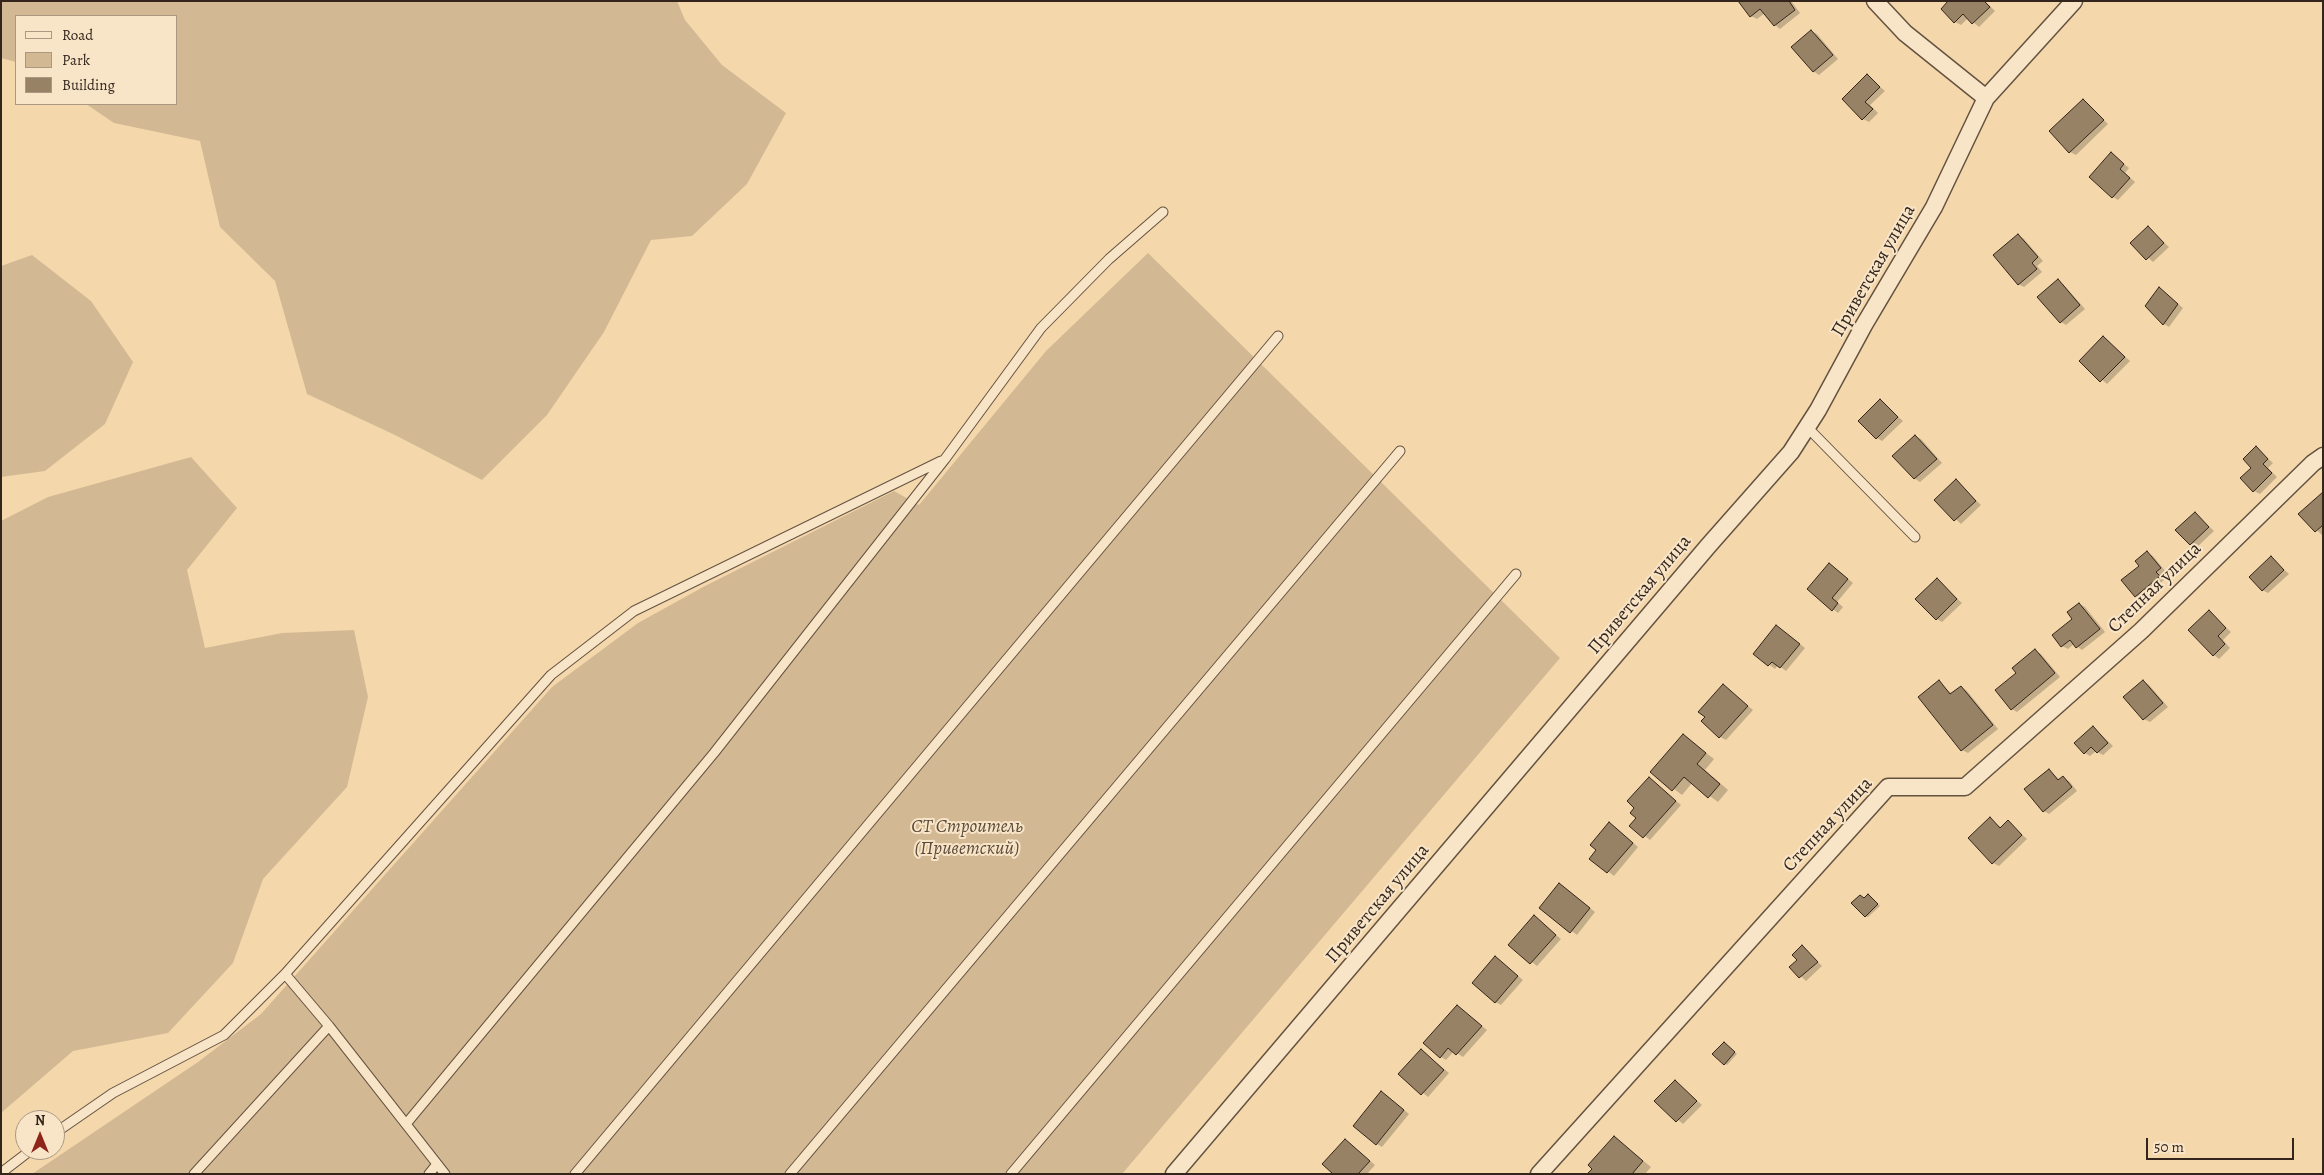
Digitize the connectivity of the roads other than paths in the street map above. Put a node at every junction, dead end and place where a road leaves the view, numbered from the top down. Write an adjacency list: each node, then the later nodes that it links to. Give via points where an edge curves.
1 (1875, 1): 3 (street, via 1905,33)
2 (2074, 1): 3 (street, Приветская улица)
3 (1986, 98): 6 (street, Приветская улица, via 1934,207)
4 (1163, 212): 9 (lane, via 1109,259 1042,328)
5 (1278, 336): 22 (lane)
6 (1807, 427): 10 (lane); 25 (street, Приветская улица, via 1790,452)
7 (1400, 451): 23 (lane)
8 (2323, 456): 26 (street, Степная улица, via 2141,631 1965,787 1888,787)
9 (945, 459): 12 (lane, via 634,611 551,675); 14 (lane, via 714,753)
10 (1915, 537)
11 (1516, 574): 24 (lane)
12 (285, 974): 13 (lane); 15 (lane, via 224,1036 113,1093)
13 (329, 1026): 14 (lane); 19 (lane)
14 (406, 1124): 17 (lane)
15 (65, 1126)
16 (18, 1160): 18 (lane)
17 (437, 1164): 20 (lane); 21 (lane)
18 (1, 1173)
19 (194, 1174)
20 (429, 1174)
21 (445, 1174)
22 (575, 1174)
23 (790, 1174)
24 (1011, 1174)
25 (1174, 1174)
26 (1539, 1174)

